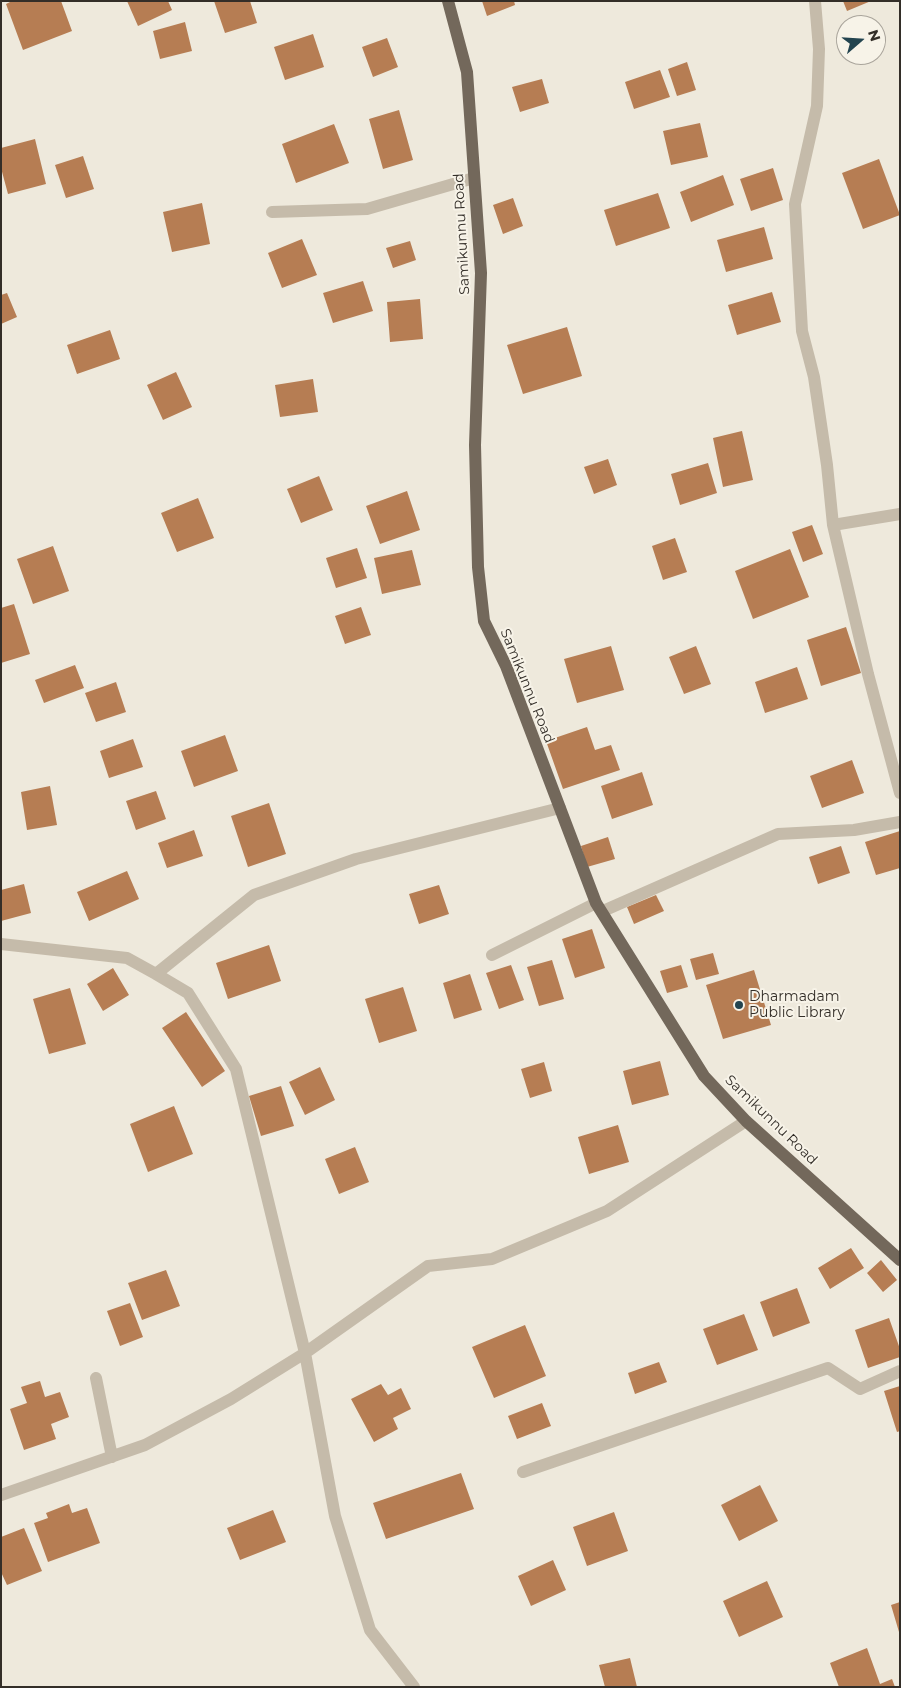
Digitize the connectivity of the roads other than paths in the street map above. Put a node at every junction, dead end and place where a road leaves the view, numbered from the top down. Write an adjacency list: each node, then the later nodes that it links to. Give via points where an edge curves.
1 (448, 1): 3 (main road, Samikunnu Road, via 467,72)
2 (815, 1): 6 (street, via 819,49 817,106 795,204 802,331 814,377)
3 (474, 178): 4 (street, via 367,209); 8 (main road, Samikunnu Road, via 481,273 475,445 478,567 484,621 506,666)
4 (272, 212)
5 (900, 514): 6 (street)
6 (833, 525): 7 (street)
7 (900, 793)
8 (560, 808): 10 (main road, Samikunnu Road); 13 (street, via 356,859 254,895)
9 (900, 822): 10 (street, via 854,830 778,834)
10 (600, 907): 12 (street); 14 (main road, Samikunnu Road, via 704,1076)
11 (1, 944): 13 (street, via 127,958)
12 (492, 955)
13 (156, 974): 16 (street, via 188,993 236,1069)
14 (746, 1121): 15 (main road, Samikunnu Road); 16 (street, via 607,1211 492,1259 428,1266)
15 (900, 1260)
16 (305, 1353): 19 (street, via 231,1399 145,1445); 22 (street, via 336,1516 370,1630)
17 (900, 1371): 20 (street, via 860,1388 828,1368)
18 (96, 1378): 19 (street)
19 (112, 1456): 21 (street)
20 (523, 1472)
21 (1, 1495)
22 (414, 1687)

